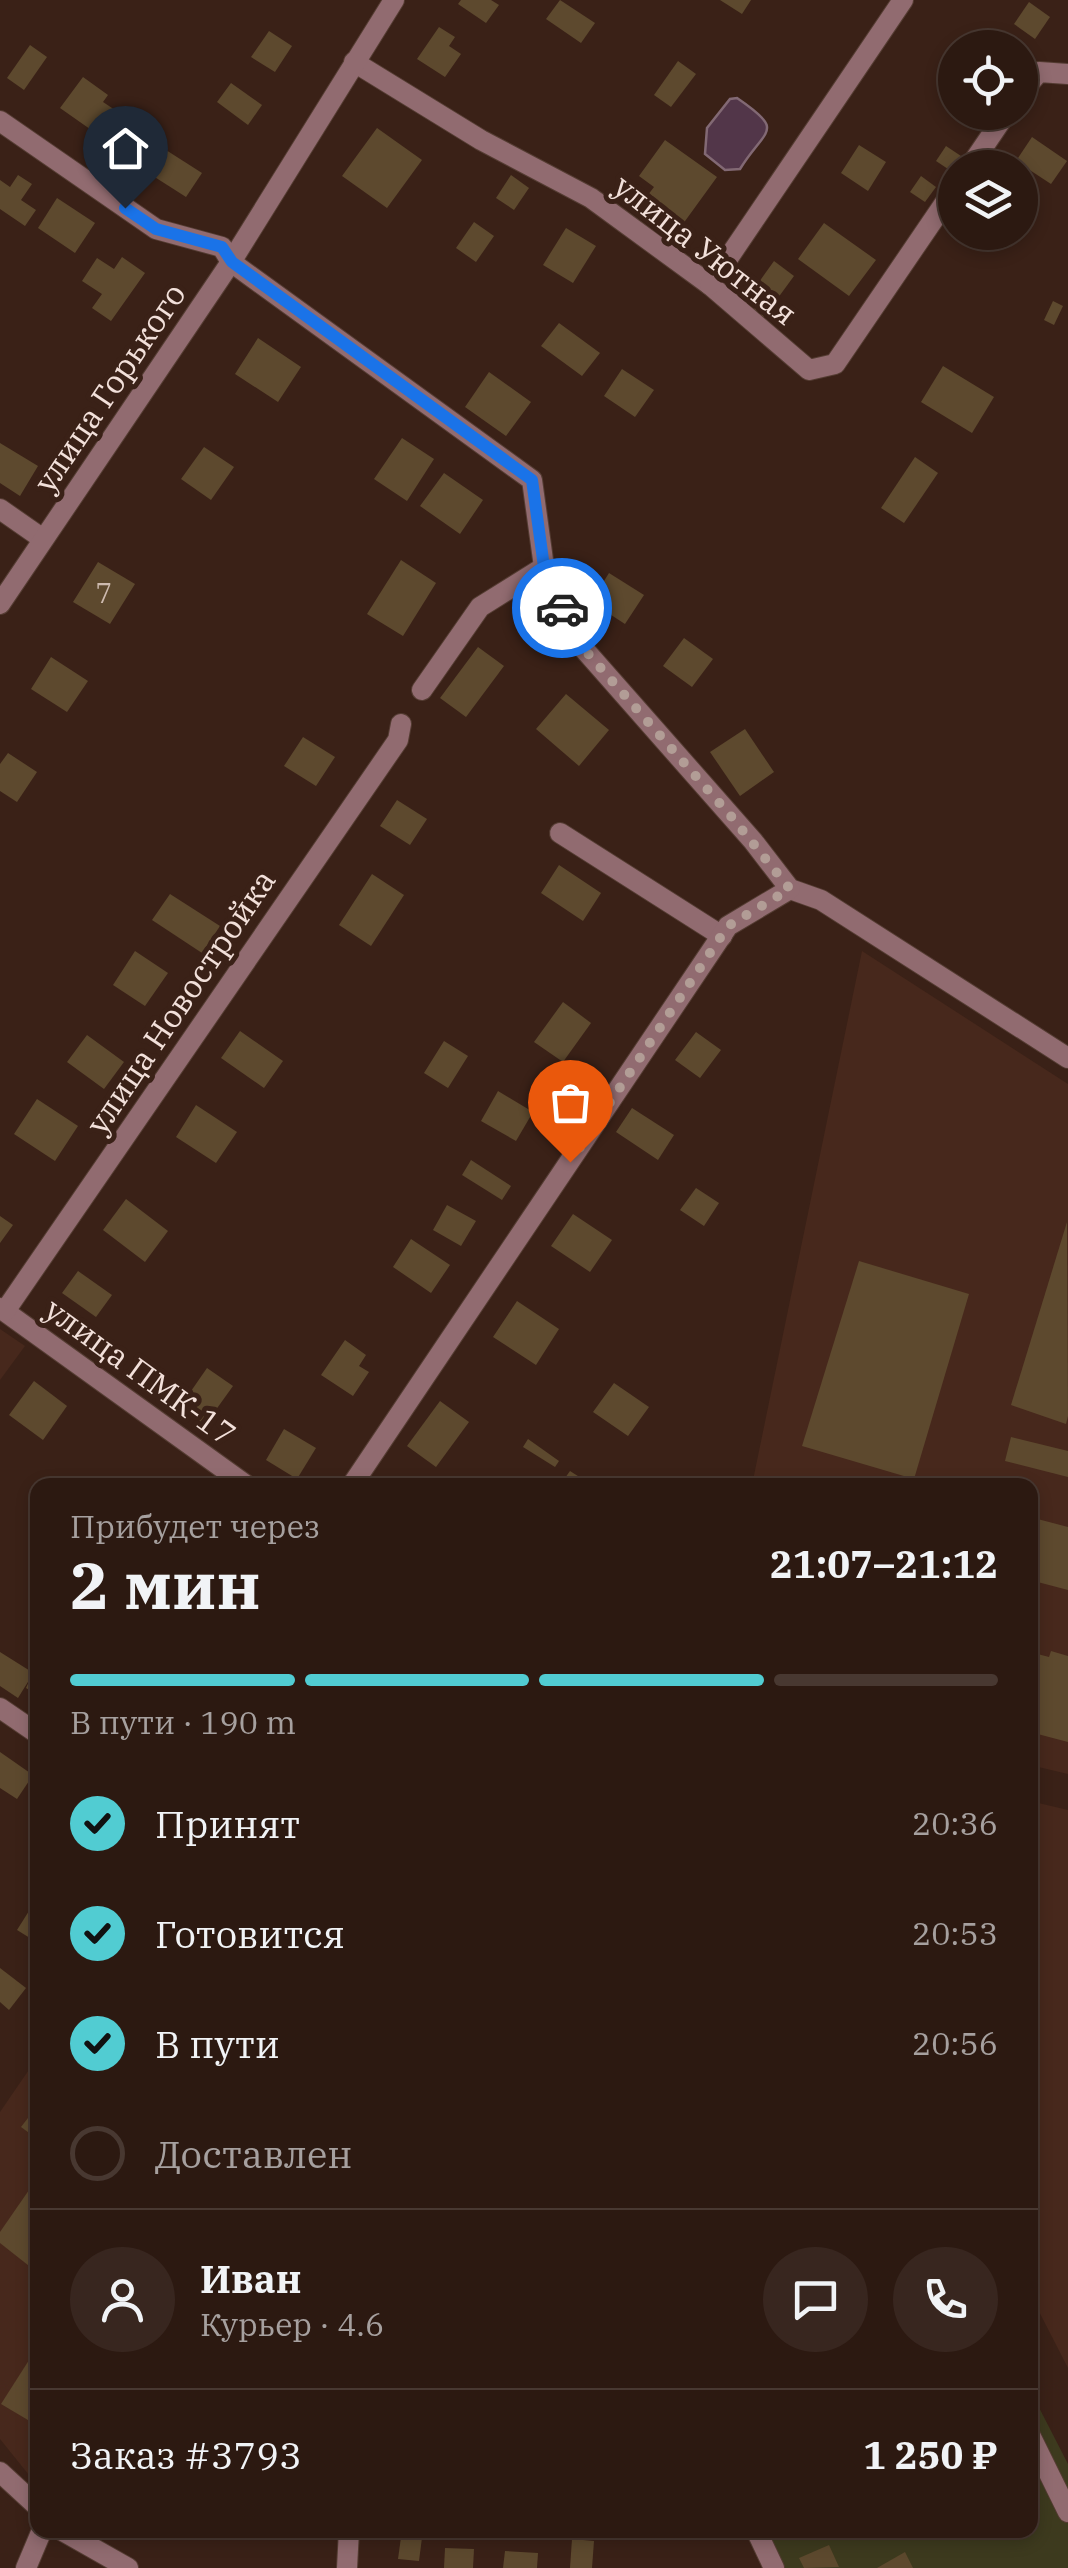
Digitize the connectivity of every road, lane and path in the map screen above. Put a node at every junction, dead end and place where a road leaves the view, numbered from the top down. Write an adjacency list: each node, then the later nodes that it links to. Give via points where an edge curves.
1 (394, 0): 3 (street, улица Горького)
2 (903, 0): 9 (street)
3 (354, 62): 8 (street, улица Горького); 9 (street, улица Уютная, via 591,198)
4 (1038, 72): 5 (street)
5 (1068, 74)
6 (0, 121): 8 (street, via 156,229 222,247)
7 (938, 213): 9 (street, улица Уютная, via 834,364 809,370)
8 (232, 262): 11 (street, улица Горького); 12 (street, via 532,480)
9 (710, 284)
10 (0, 509): 11 (street)
11 (43, 539): 13 (street, улица Горького)
12 (544, 567): 14 (street, via 480,608); 17 (street, via 576,640)
13 (0, 604)
14 (422, 690)
15 (401, 724): 20 (street, улица Новостройка, via 398,740)
16 (560, 833): 18 (street)
17 (790, 889): 18 (street); 19 (street, via 821,900)
18 (722, 936): 22 (street)
19 (1068, 1058)
20 (3, 1310): 21 (street, улица ПМК-17)
21 (236, 1478)
22 (357, 1478)
23 (0, 1708): 24 (street)
24 (30, 1729)
25 (1038, 2451): 28 (street)
26 (0, 2472): 27 (street)
27 (30, 2500)
28 (1068, 2512)
29 (39, 2538): 33 (street)
30 (75, 2538): 34 (street)
31 (348, 2538): 35 (street)
32 (760, 2538): 36 (street)
33 (26, 2568)
34 (128, 2568)
35 (346, 2568)
36 (774, 2568)

